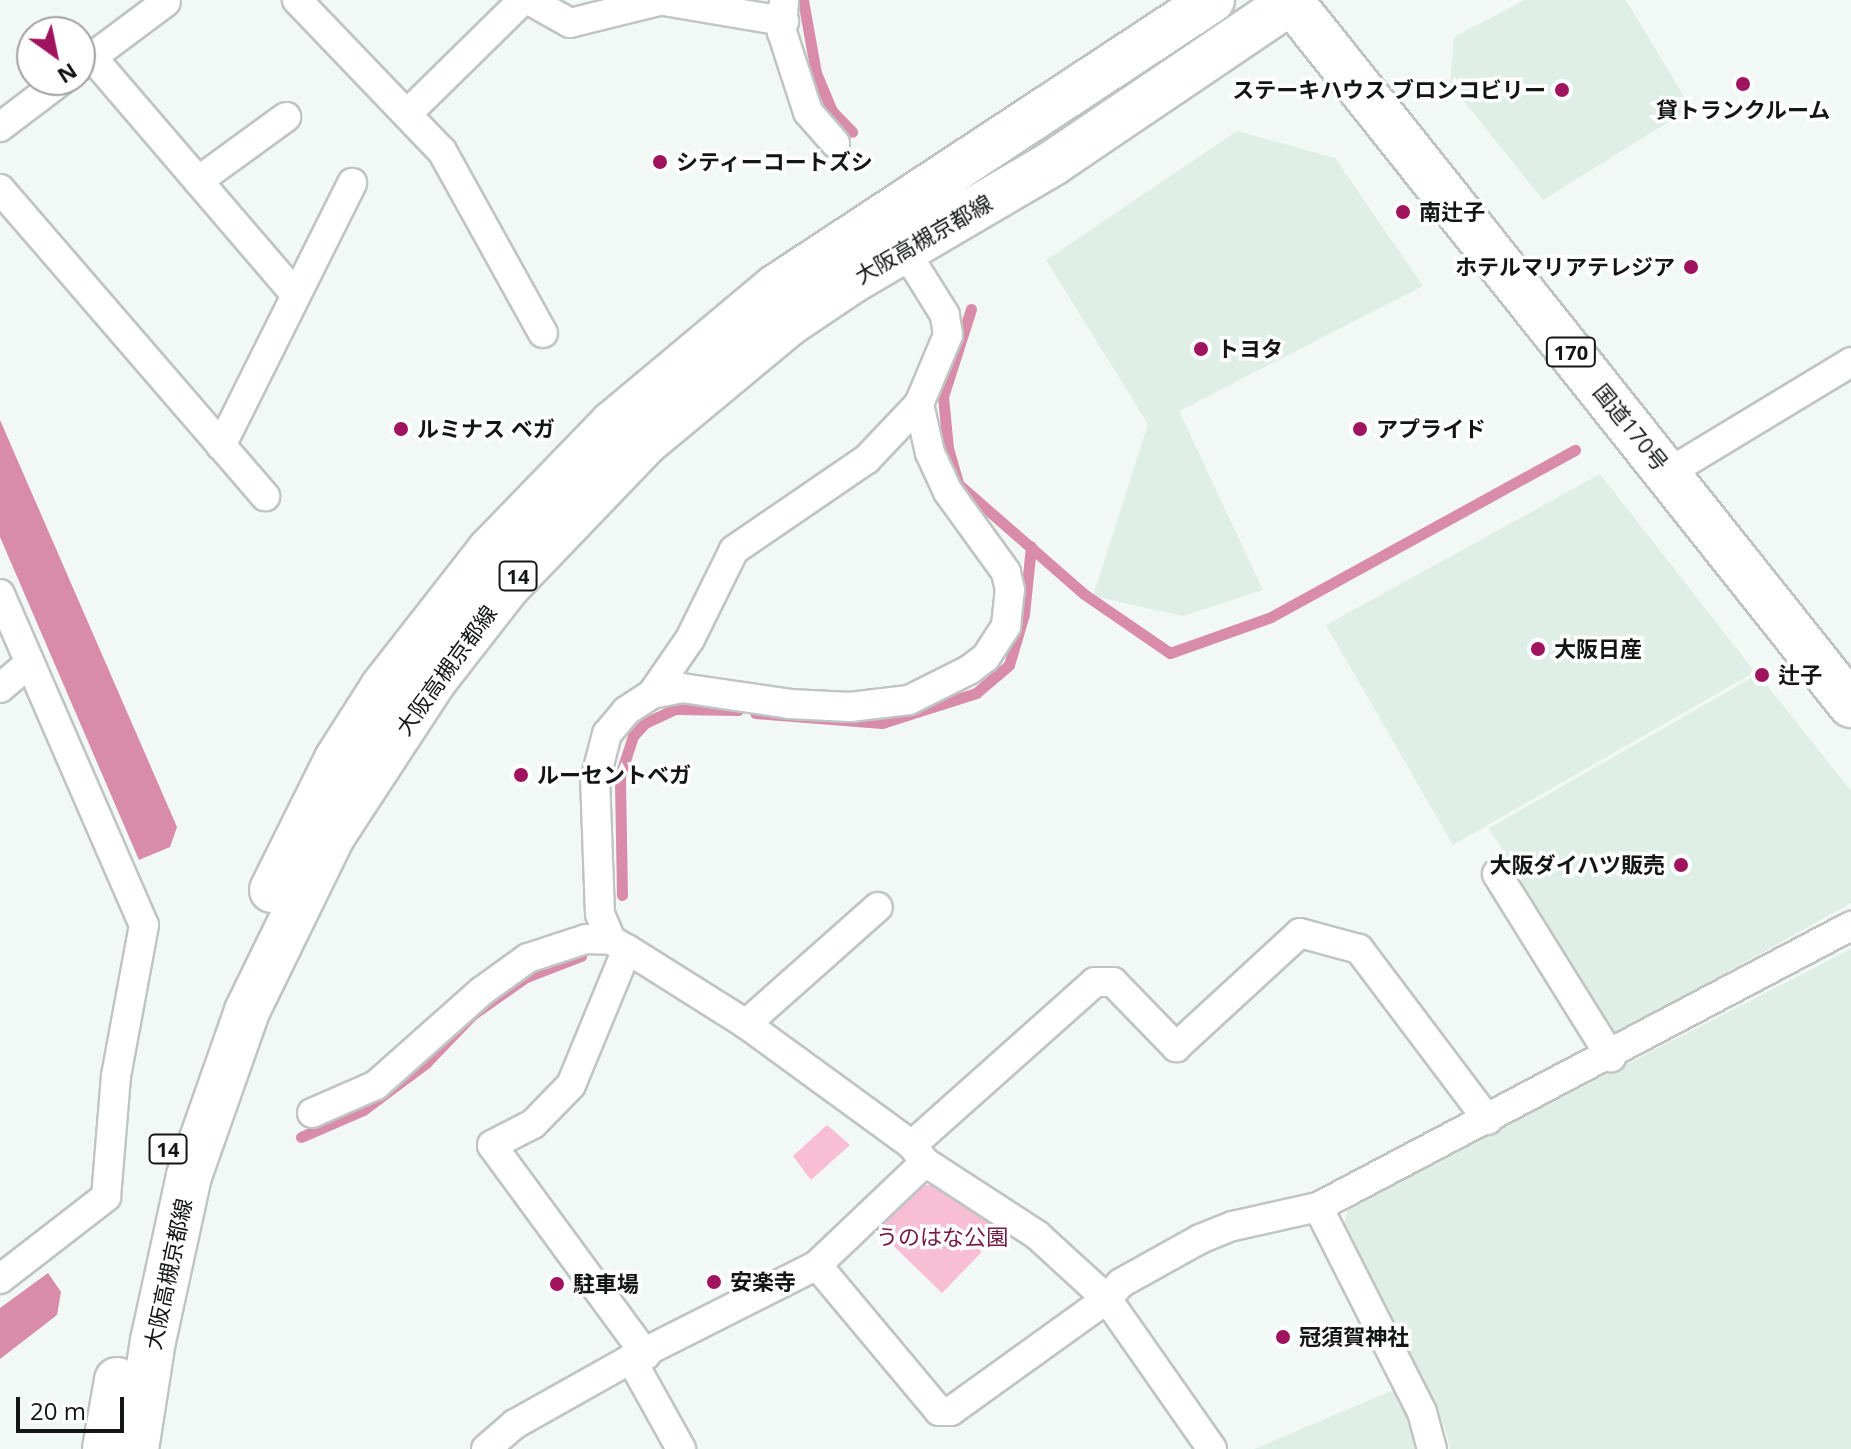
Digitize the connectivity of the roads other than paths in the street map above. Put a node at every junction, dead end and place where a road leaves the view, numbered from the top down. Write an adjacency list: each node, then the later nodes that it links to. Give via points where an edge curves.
1 (297, 0): 11 (street)
2 (526, 0): 4 (street, via 570,23); 11 (street)
3 (1212, 0): 45 (main road, 大阪高槻京都線 / 14, via 882,215 689,356 551,485 440,611 337,759 219,1006 157,1182)
4 (659, 1): 7 (street)
5 (1292, 1): 18 (main road, 大阪高槻京都線 / 14, via 1053,163); 24 (main road, 国道170号 / 170)
6 (166, 2): 8 (street)
7 (784, 10): 14 (street, via 782,32 808,112)
8 (96, 54)
9 (96, 73): 15 (street)
10 (41, 96): 13 (street)
11 (408, 113): 20 (street, via 442,151)
12 (286, 117): 15 (street)
13 (0, 127)
14 (835, 143)
15 (198, 181): 19 (street)
16 (352, 183): 19 (street)
17 (0, 189): 23 (street)
18 (905, 251): 22 (street, via 945,315 948,335); 46 (main road, 大阪高槻京都線 / 14, via 788,324 646,442 507,587 387,750 333,835 284,930 221,1081 189,1176)
19 (296, 295): 23 (street)
20 (543, 333)
21 (1851, 362): 24 (street)
22 (919, 404): 29 (street, via 867,459 734,550 690,639); 29 (street, via 930,453 948,492 1006,572 1006,626 986,657 932,692 886,704 790,704 682,688)
23 (221, 446): 25 (street)
24 (1668, 473): 30 (main road, 国道170号 / 170)
25 (265, 496)
26 (0, 594): 27 (street)
27 (29, 664): 28 (street); 42 (street, via 144,925 116,1076 106,1197)
28 (0, 688)
29 (652, 694): 34 (street, via 626,711 607,734 595,780 600,914)
30 (1851, 705)
31 (1497, 874): 36 (street)
32 (878, 907): 35 (street)
33 (1851, 926): 36 (street)
34 (619, 945): 35 (street); 37 (street, via 586,939 528,958 482,991 376,1085); 44 (street, via 571,1085 533,1124 492,1145)
35 (746, 1024): 39 (street)
36 (1611, 1057): 38 (street)
37 (312, 1113)
38 (1488, 1120): 39 (street, via 1359,949 1300,933 1176,1047 1113,982 1095,982); 40 (street)
39 (918, 1154): 41 (street); 43 (street, via 1037,1235)
40 (1318, 1207): 43 (street, via 1200,1239 1121,1283); 50 (street, via 1422,1412)
41 (817, 1265): 43 (street, via 939,1411 951,1411); 44 (street)
42 (0, 1279)
43 (1107, 1299): 49 (street)
44 (638, 1357): 47 (street, via 515,1424); 48 (street)
45 (105, 1449)
46 (136, 1449)
47 (486, 1449)
48 (681, 1449)
49 (1212, 1449)
50 (1432, 1449)

